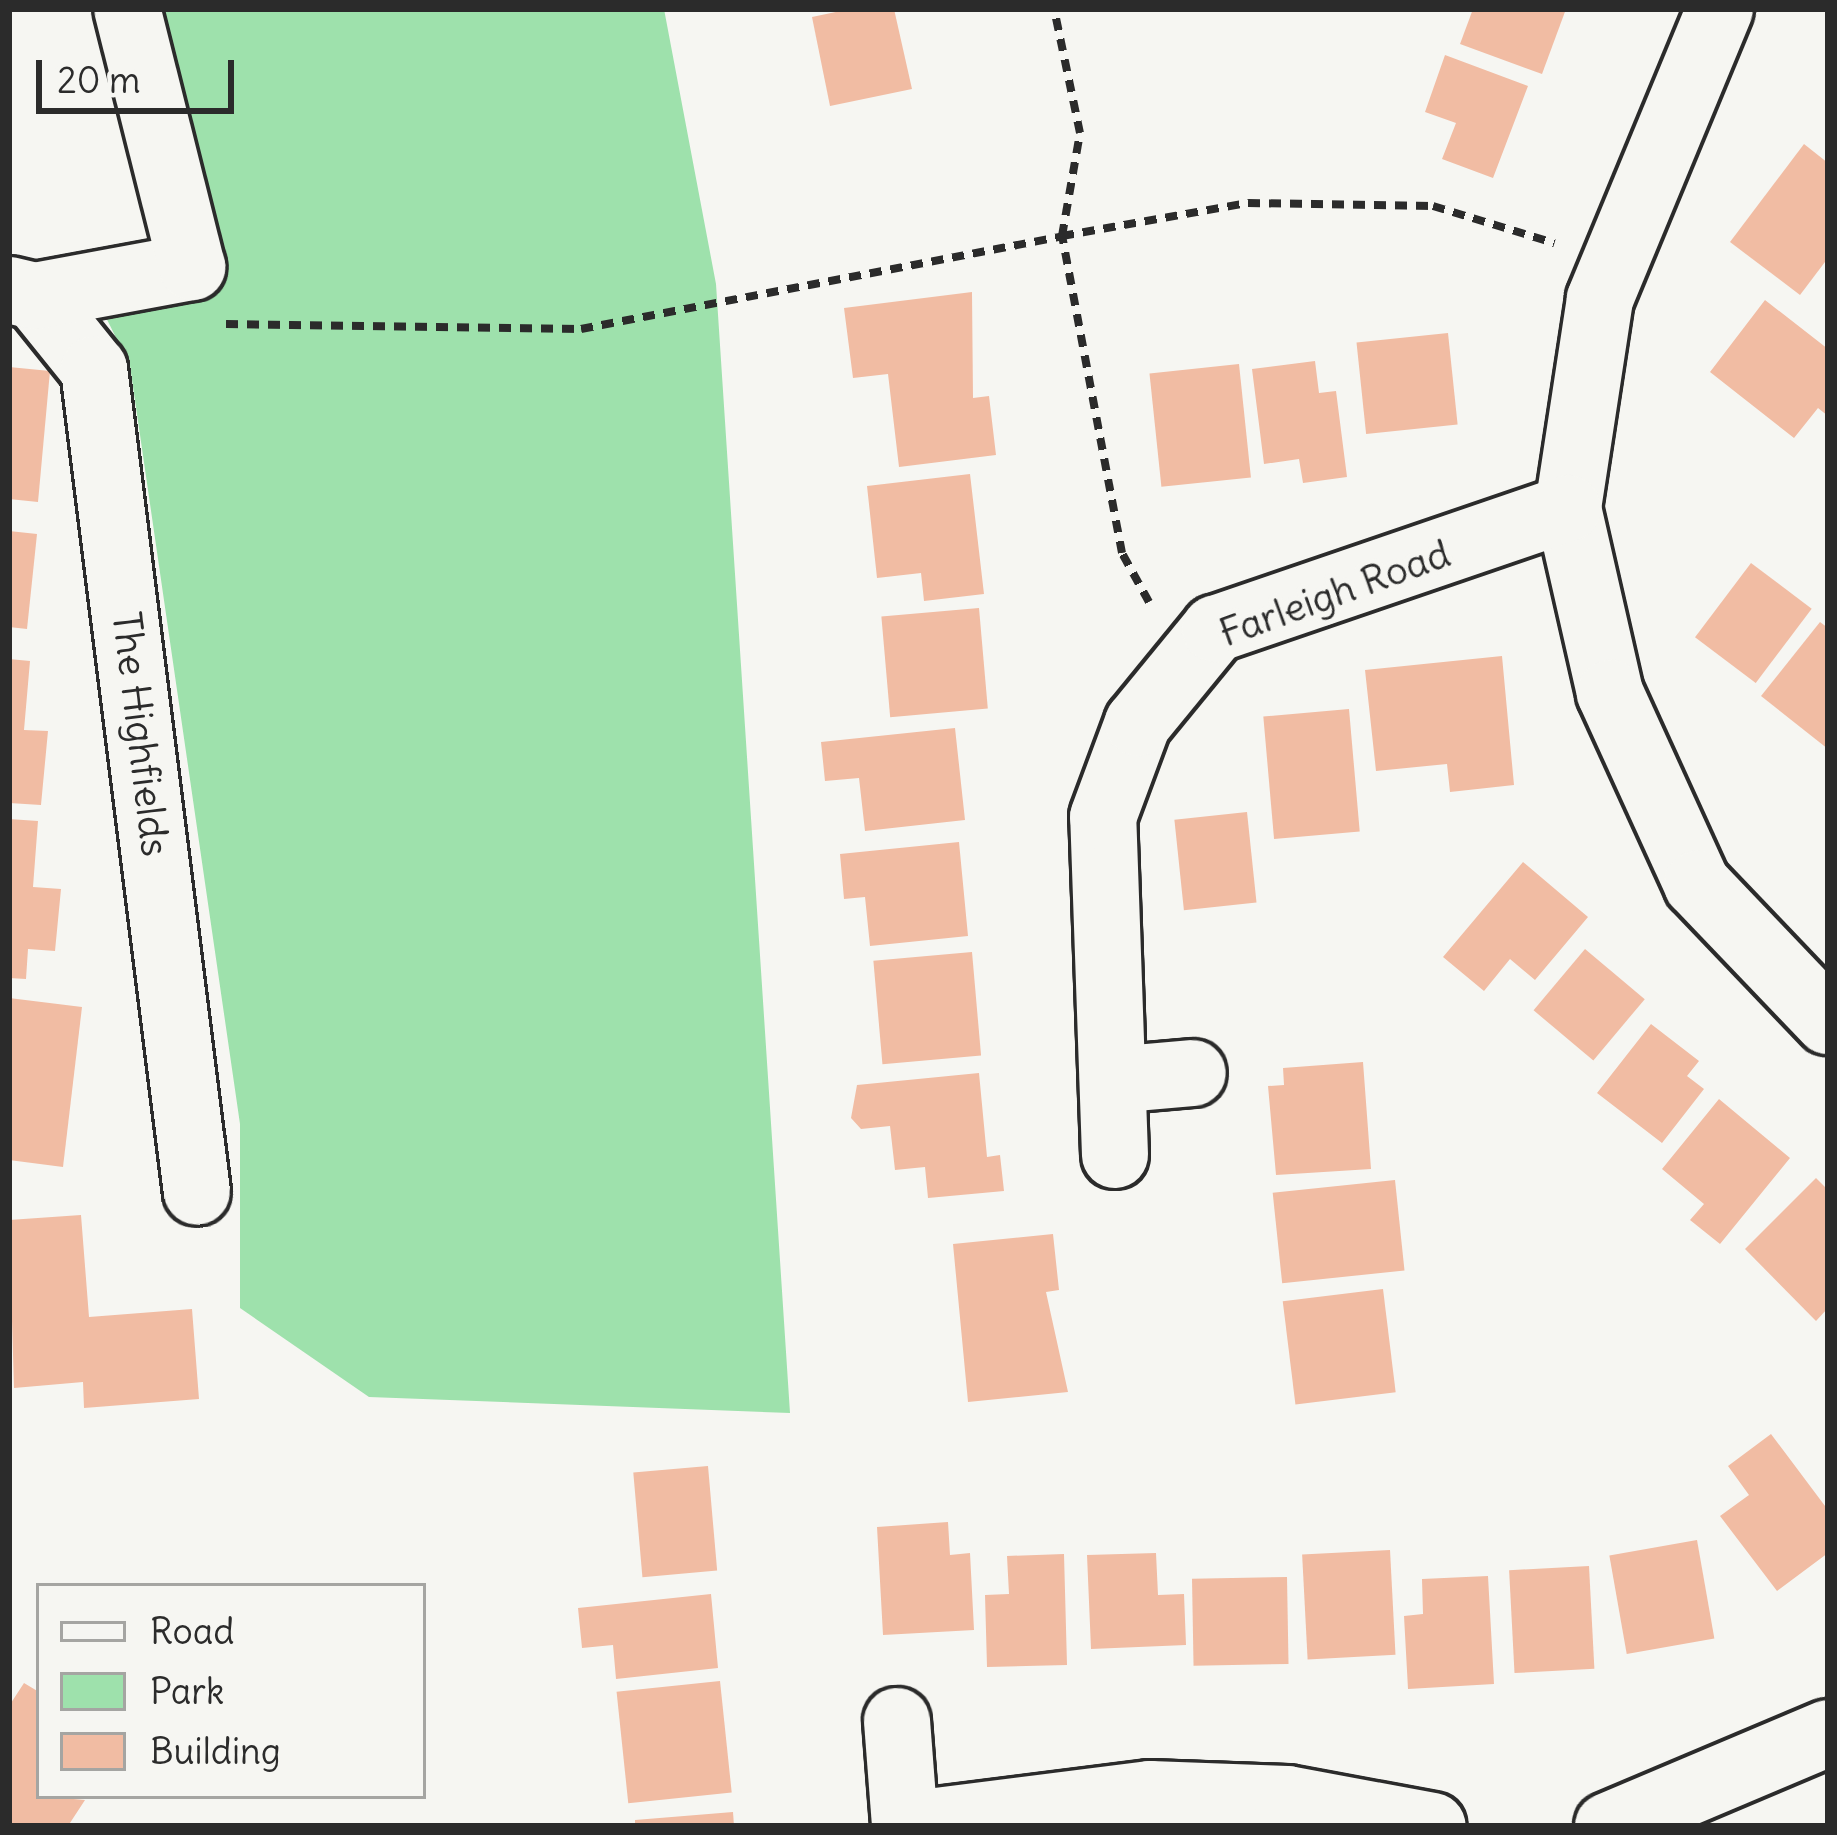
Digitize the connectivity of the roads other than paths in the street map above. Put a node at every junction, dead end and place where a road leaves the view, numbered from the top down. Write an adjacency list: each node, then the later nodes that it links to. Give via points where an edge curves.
1 (127, 9): 3 (street, The Highfields, via 192,267)
2 (1720, 9): 4 (street, via 1615,262)
3 (22, 292): 9 (street, The Highfields, via 94,370)
4 (1568, 508): 5 (street, via 1610,693 1697,884); 7 (street, Farleigh Road, via 1215,629 1138,723 1103,817)
5 (1828, 1022)
6 (1193, 1073): 7 (street)
7 (1113, 1080): 8 (street, Farleigh Road)
8 (1115, 1155)
9 (197, 1192)
10 (897, 1721): 12 (street)
11 (1828, 1733): 14 (street)
12 (905, 1826): 13 (street, via 1150,1794 1286,1799)
13 (1433, 1826)
14 (1608, 1826)

